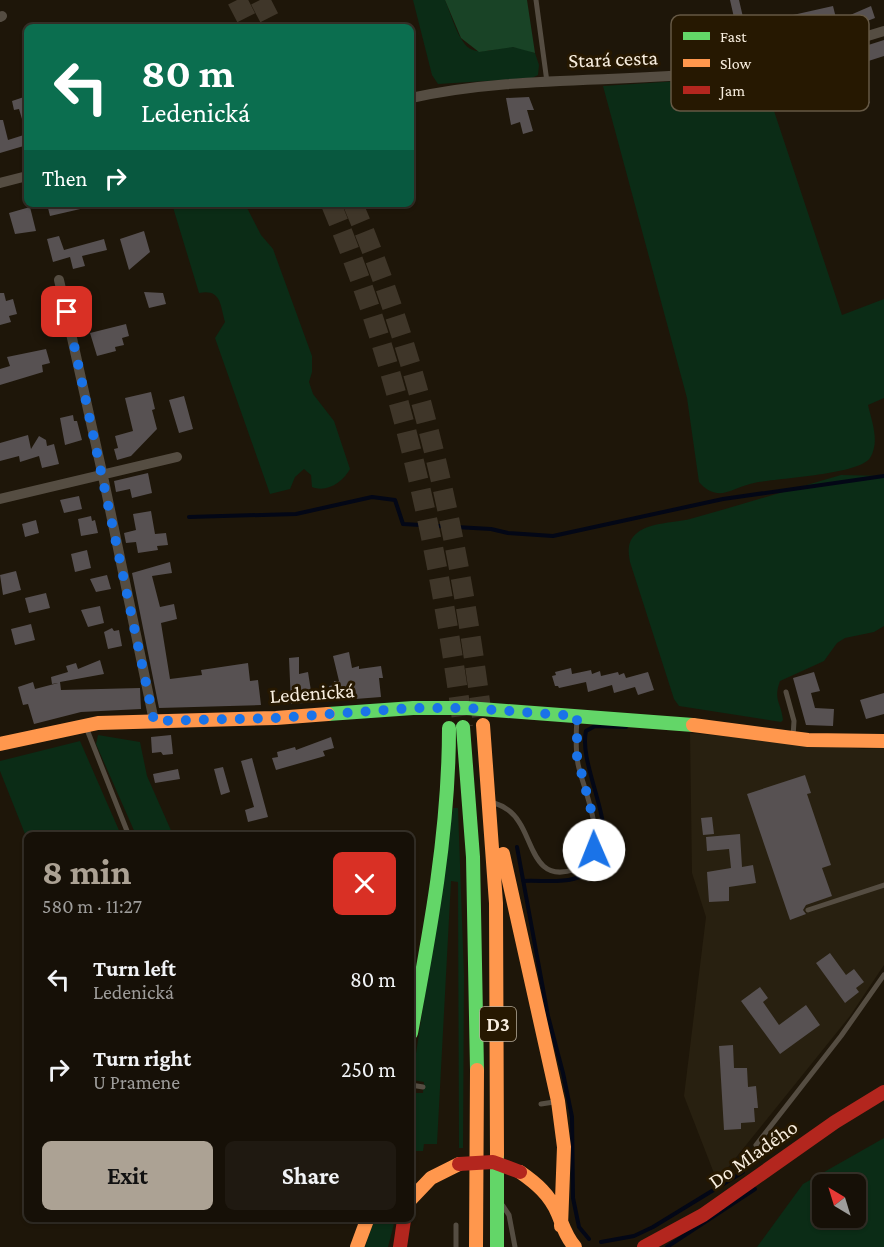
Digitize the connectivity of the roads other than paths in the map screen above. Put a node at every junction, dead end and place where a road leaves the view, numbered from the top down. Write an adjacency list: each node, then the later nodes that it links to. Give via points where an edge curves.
1 (536, 0): 5 (lane)
2 (884, 31): 3 (street, Stará cesta)
3 (869, 36)
4 (671, 77): 5 (street, Stará cesta)
5 (547, 82): 6 (street, Stará cesta, via 466,88)
6 (414, 98)
7 (24, 177): 8 (street)
8 (0, 183)
9 (59, 280): 11 (street)
10 (177, 457): 11 (street)
11 (102, 474): 12 (street); 15 (street)
12 (0, 499)
13 (786, 692): 18 (lane, via 794,722)
14 (577, 716): 15 (main road, Ledenická, via 413,708 276,718); 18 (main road, Ledenická, via 729,728); 21 (lane, via 577,756 596,837 586,862 567,871 541,864 532,854 517,818)
15 (154, 721): 16 (main road, Ledenická)
16 (85, 725): 20 (main road, Ledenická); 22 (lane)
17 (483, 725): 21 (main road, D3)
18 (793, 738): 19 (main road, Ledenická)
19 (884, 741)
20 (0, 744)
21 (491, 802): 30 (main road, D3); 34 (main road, D3, via 498,977)
22 (127, 832)
23 (884, 885): 24 (lane)
24 (808, 910)
25 (884, 975): 32 (lane, Do Mladého, via 842,1036)
26 (414, 1017): 42 (main road, D3, via 431,926 456,728 471,805 477,922)
27 (414, 1085): 28 (lane)
28 (423, 1086)
29 (884, 1092): 47 (main road, Do Mladého, via 695,1220)
30 (558, 1101): 31 (lane); 38 (main road, D3, via 564,1147)
31 (541, 1104)
32 (756, 1145)
33 (414, 1196): 38 (main road, bridge, via 431,1178 459,1164 492,1162 533,1181 548,1196)
34 (497, 1198): 43 (main road, D3); 44 (lane, via 509,1215)
35 (366, 1222): 40 (main road)
36 (404, 1222): 39 (main road)
37 (456, 1226): 41 (lane)
38 (561, 1226): 45 (main road); 46 (main road)
39 (399, 1243)
40 (357, 1247)
41 (456, 1247)
42 (476, 1247)
43 (497, 1247)
44 (515, 1247)
45 (564, 1247)
46 (575, 1247)
47 (644, 1247)

